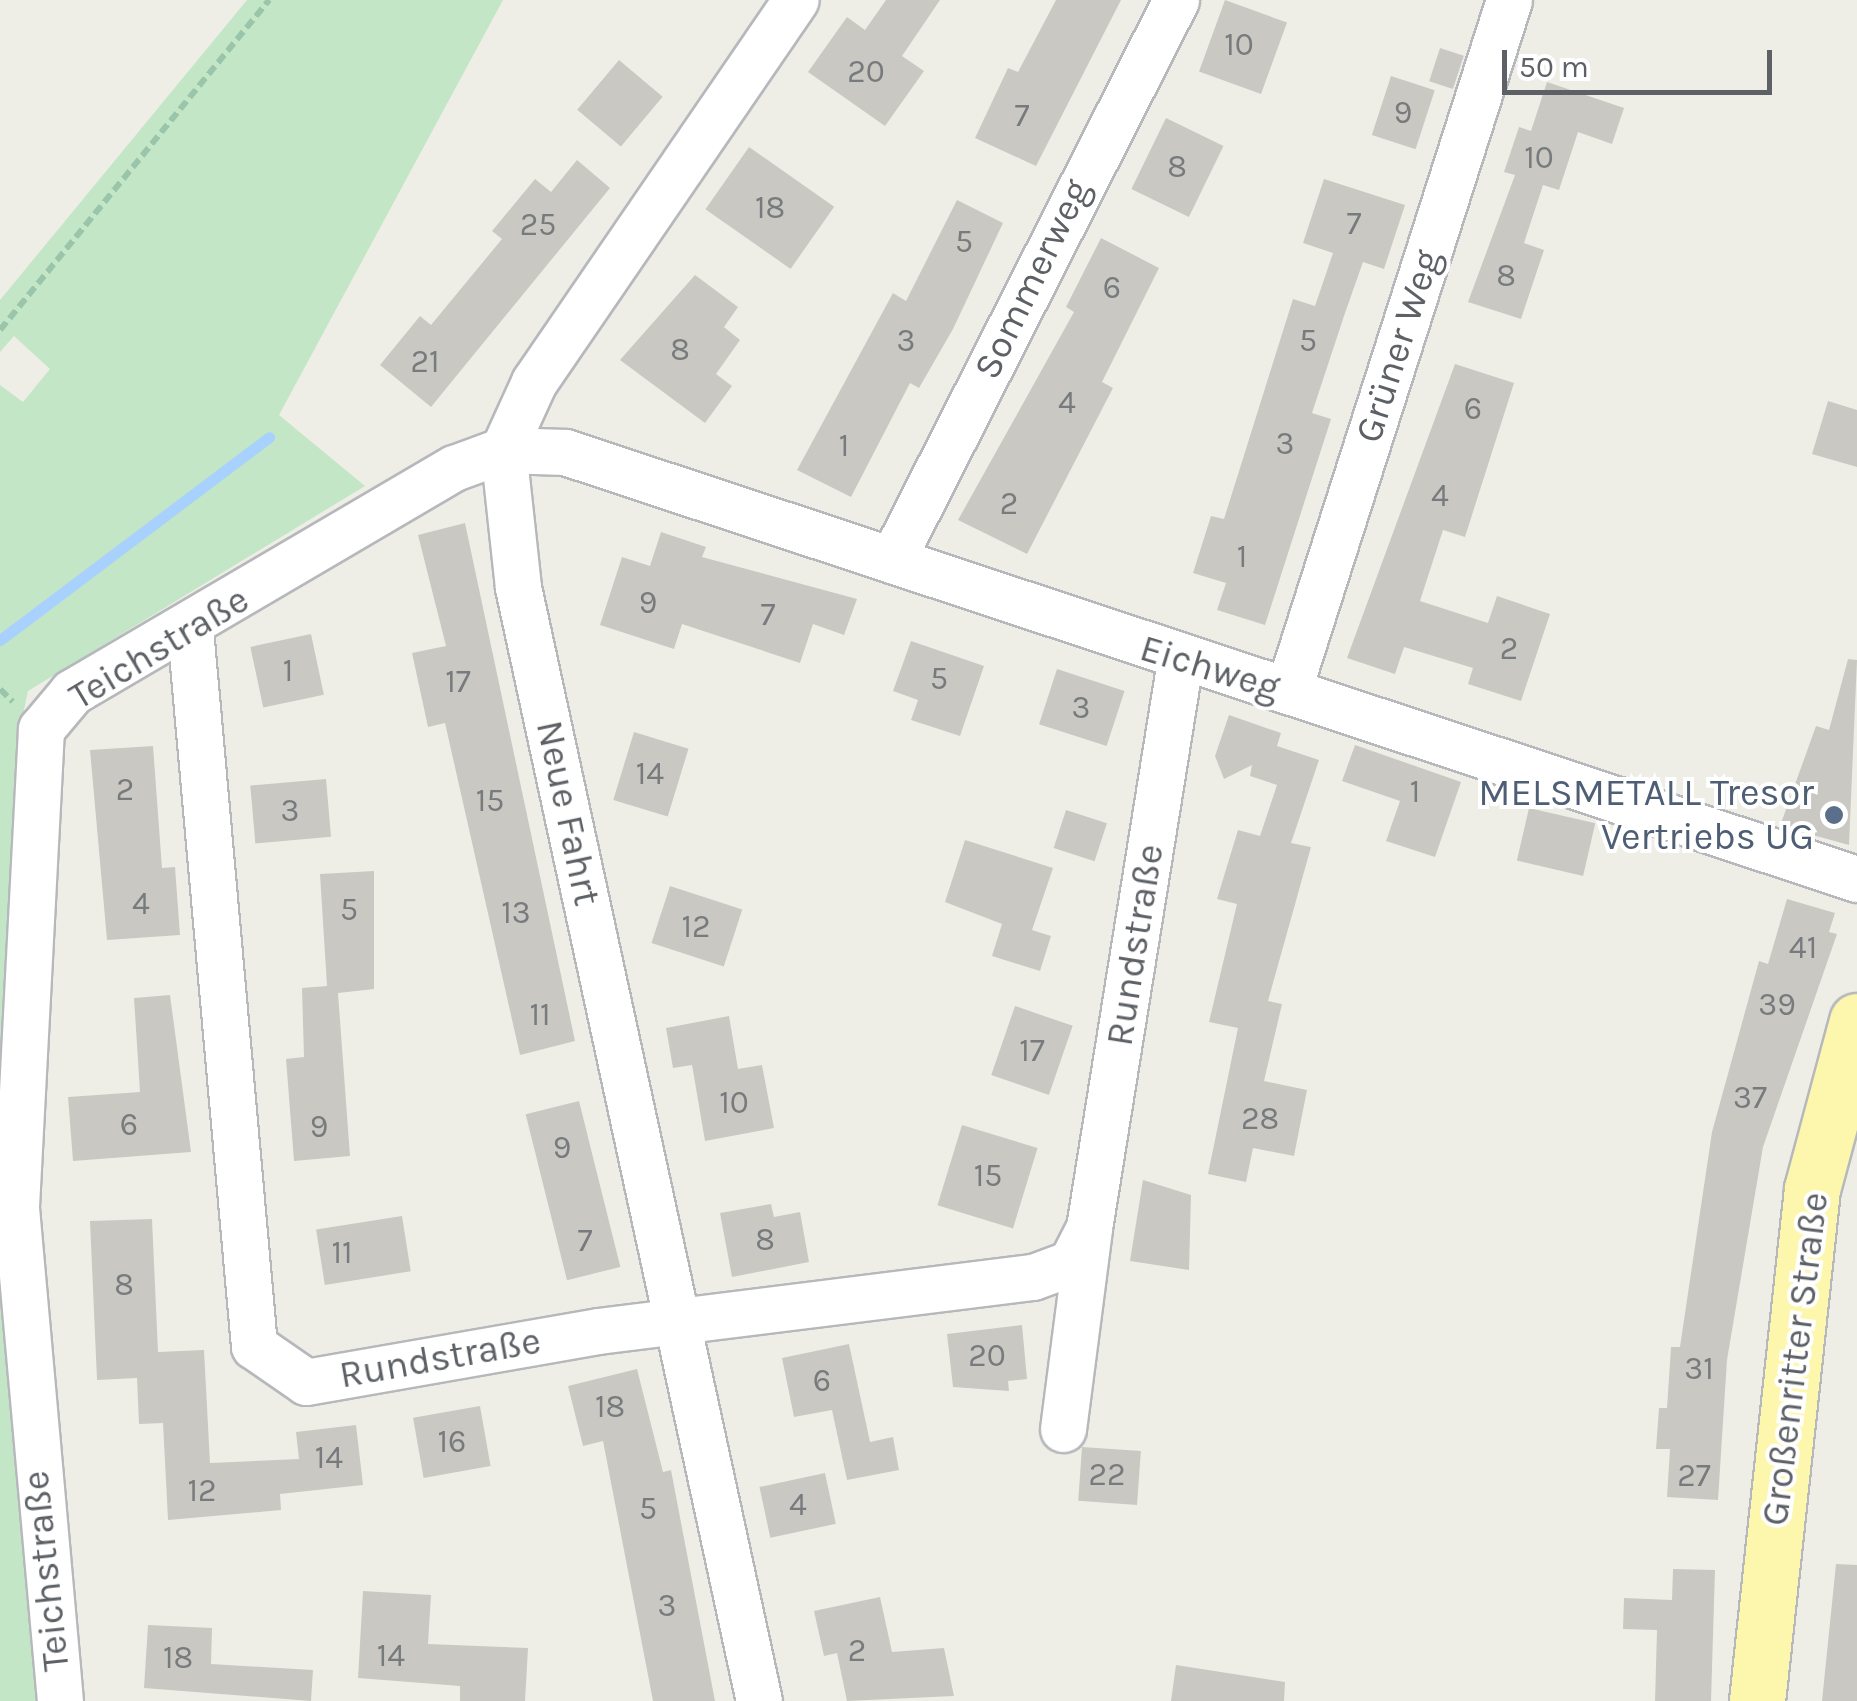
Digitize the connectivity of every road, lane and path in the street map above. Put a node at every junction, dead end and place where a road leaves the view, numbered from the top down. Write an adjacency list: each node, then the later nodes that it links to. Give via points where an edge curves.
1 (268, 0): 5 (path)
2 (796, 0): 6 (street, via 534,382)
3 (1176, 0): 8 (street, Sommerweg)
4 (1509, 0): 11 (street, Grüner Weg)
5 (0, 330)
6 (503, 450): 7 (street, Teichstraße); 9 (street, Teichstraße, via 454,468); 15 (street, Neue Fahrt, via 518,586)
7 (565, 452): 8 (street, Eichweg)
8 (892, 560): 10 (street, Eichweg)
9 (190, 630): 15 (street, Rundstraße, via 254,1346 306,1382); 17 (street, Teichstraße, via 72,692 41,728 16,1206)
10 (1180, 661): 11 (street, Eichweg); 14 (street, Rundstraße)
11 (1288, 692): 12 (street, Eichweg)
12 (1857, 879)
13 (1856, 1027): 19 (main road, Großenritter Straße, via 1812,1189)
14 (1089, 1228): 15 (street, Rundstraße, via 1070,1263 1033,1277); 16 (street, Rundstraße)
15 (680, 1324): 18 (street, Neue Fahrt)
16 (1063, 1429)
17 (60, 1701)
18 (759, 1701)
19 (1757, 1701)

